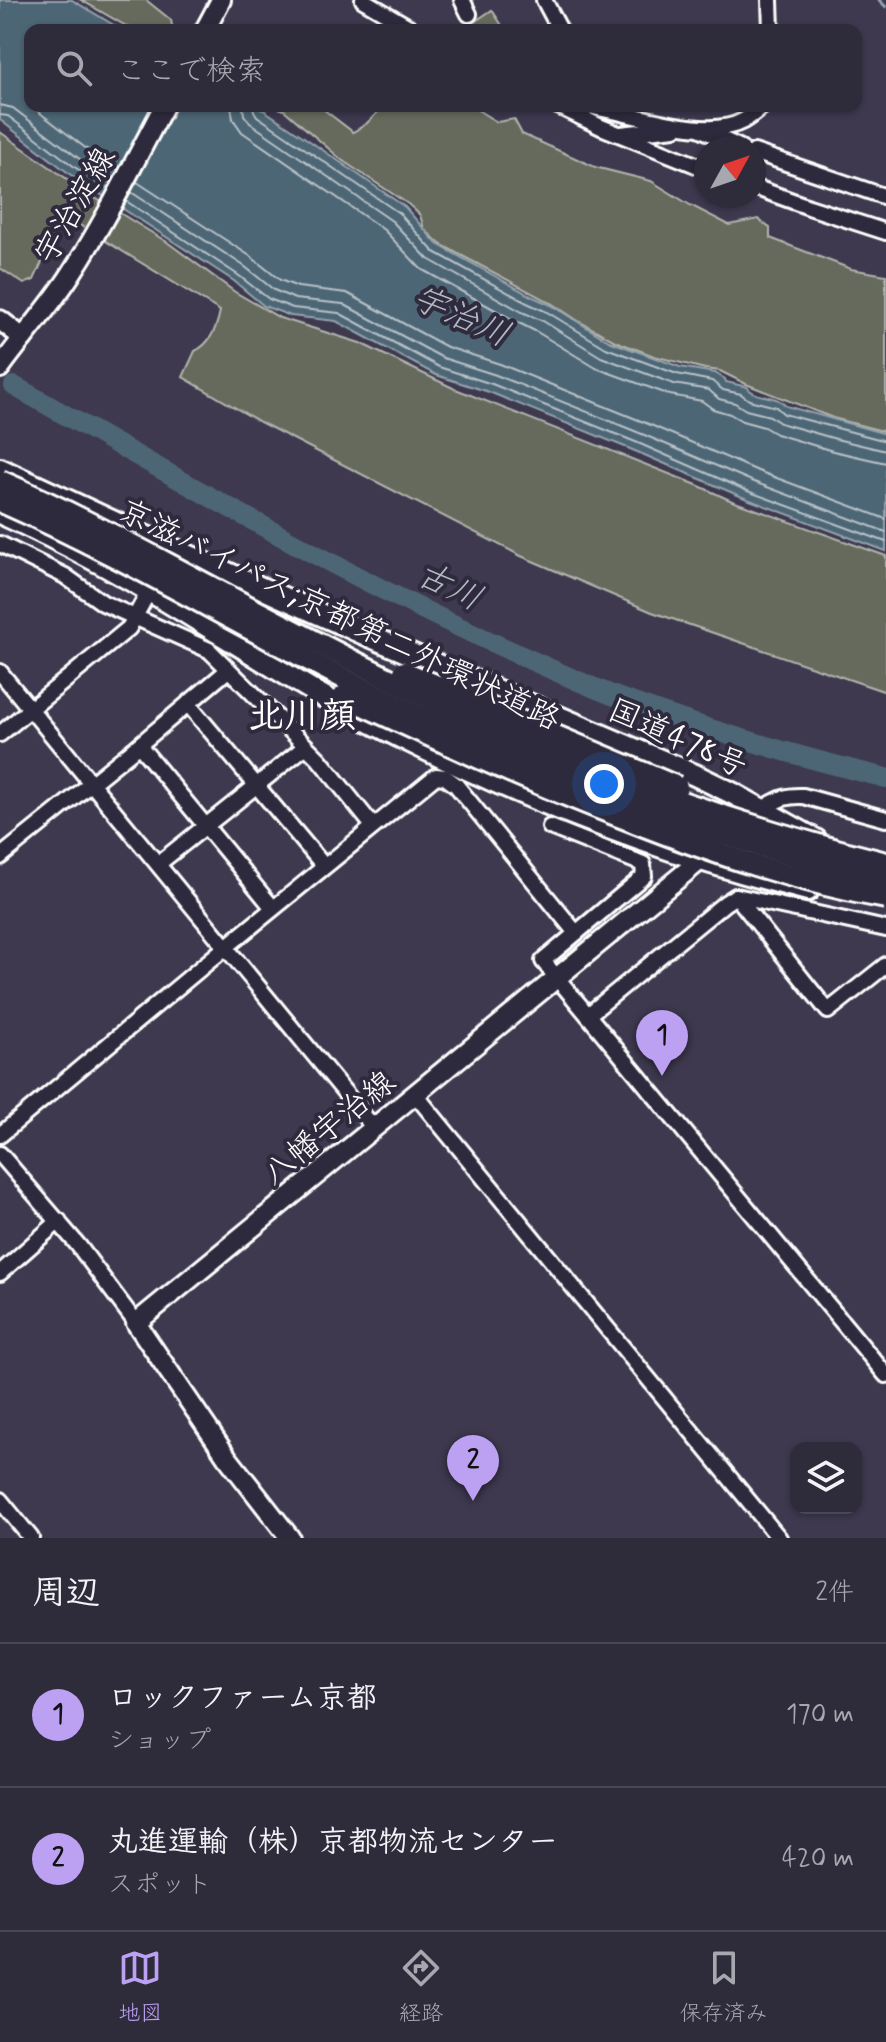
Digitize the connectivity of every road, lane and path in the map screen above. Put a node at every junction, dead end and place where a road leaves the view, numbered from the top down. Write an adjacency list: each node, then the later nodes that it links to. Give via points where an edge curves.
1 (221, 0): 7 (main road)
2 (363, 0): 8 (street)
3 (462, 0): 6 (street)
4 (544, 0): 9 (street)
5 (770, 0): 10 (street)
6 (469, 14)
7 (208, 24)
8 (404, 24)
9 (557, 24)
10 (771, 24)
11 (161, 112): 24 (main road, 宇治淀線, via 87,248)
12 (572, 112): 16 (street)
13 (621, 112): 15 (street)
14 (755, 112): 15 (street, via 726,127)
15 (694, 127): 16 (street); 17 (street)
16 (620, 134): 19 (street)
17 (714, 136)
18 (766, 156): 21 (street)
19 (694, 164)
20 (766, 191): 22 (street)
21 (886, 197)
22 (886, 232)
23 (0, 320): 24 (main road)
24 (23, 338): 25 (main road, 宇治淀線)
25 (0, 368)
26 (0, 469): 30 (highway, 国道478号)
27 (0, 481): 51 (highway, 京滋バイパス;京都第二外環状道路, bridge, via 459,713 624,781)
28 (0, 501): 57 (highway, 京滋バイパス;京都第二外環状道路, bridge, via 452,731 689,824)
29 (0, 513): 32 (highway)
30 (129, 529): 45 (highway, 国道478号); 51 (highway, bridge, via 412,676 732,809)
31 (0, 544): 33 (street)
32 (149, 591): 33 (street); 34 (highway)
33 (134, 616): 35 (street, via 209,650); 38 (street, via 129,628)
34 (215, 630): 42 (highway, via 340,706); 59 (highway, bridge, via 493,765 668,836 768,870)
35 (228, 670): 37 (street); 41 (street)
36 (0, 672): 38 (street)
37 (188, 704): 40 (street); 44 (street)
38 (30, 709): 39 (street); 43 (street)
39 (0, 734)
40 (139, 745): 43 (street); 48 (street)
41 (306, 746): 44 (street); 49 (street)
42 (439, 757): 46 (street, via 432,769 398,795); 53 (highway)
43 (91, 783): 52 (street); 55 (street)
44 (256, 785): 48 (street); 56 (street)
45 (762, 809): 47 (street, via 780,798 803,796); 53 (main road, 八幡宇治線); 57 (highway, 国道478号)
46 (387, 815): 49 (street); 63 (street, via 436,776 445,777)
47 (886, 819)
48 (206, 826): 55 (street); 60 (street)
49 (373, 826): 56 (street)
50 (550, 827): 63 (street, via 643,864 644,876)
51 (772, 832): 54 (highway, 京滋バイパス;京都第二外環状道路, bridge)
52 (0, 857)
53 (700, 860): 61 (highway); 66 (main road, 八幡宇治線)
54 (886, 863)
55 (158, 864): 64 (street)
56 (324, 866): 60 (street)
57 (886, 880)
58 (736, 896): 62 (street); 65 (street, via 828,1011); 67 (street)
59 (886, 898)
60 (273, 908): 64 (street)
61 (886, 908)
62 (886, 929)
63 (576, 933): 66 (street, via 543,961)
64 (226, 947): 69 (street); 70 (street)
65 (886, 965)
66 (557, 978): 67 (street); 68 (main road, 八幡宇治線)
67 (588, 1015): 75 (street)
68 (415, 1094): 69 (main road, 八幡宇治線); 79 (street)
69 (374, 1128): 74 (main road, 八幡宇治線)
70 (0, 1135)
71 (0, 1154): 72 (street)
72 (59, 1221): 73 (street); 74 (street)
73 (0, 1273)
74 (136, 1323): 78 (main road, via 227,1457)
75 (886, 1375)
76 (0, 1500): 77 (street)
77 (31, 1538)
78 (290, 1538)
79 (779, 1538)

